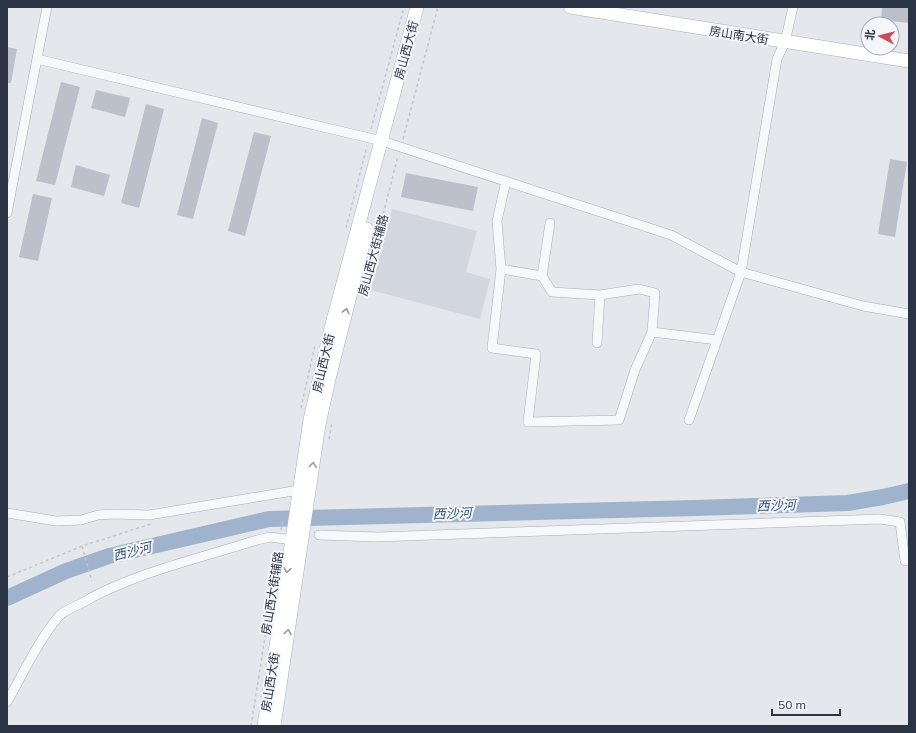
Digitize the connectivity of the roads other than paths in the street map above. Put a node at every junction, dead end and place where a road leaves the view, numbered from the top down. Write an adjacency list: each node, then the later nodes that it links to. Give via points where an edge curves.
1 (47, 7): 7 (street)
2 (417, 7): 9 (main road, 房山西大街)
3 (426, 7): 9 (main road, 房山西大街)
4 (570, 7): 6 (main road, 房山南大街)
5 (793, 7): 6 (street)
6 (785, 42): 8 (main road, 房山南大街); 14 (street, via 777,59)
7 (37, 59): 9 (street); 11 (street)
8 (909, 61)
9 (391, 144): 10 (street); 22 (main road, 房山西大街, via 331,328 310,420)
10 (506, 181): 13 (street, via 497,221); 14 (street, via 671,235)
11 (7, 212)
12 (550, 223): 15 (street)
13 (501, 269): 15 (street); 18 (street, via 492,348 536,354 528,422 619,420 635,370)
14 (741, 272): 17 (street, via 863,306); 19 (street)
15 (542, 276): 16 (street, via 552,292)
16 (600, 295): 18 (street, via 639,289 655,293); 20 (street)
17 (909, 314)
18 (652, 332): 19 (street)
19 (717, 340): 21 (street)
20 (597, 344)
21 (689, 420)
22 (302, 499): 23 (street, via 149,515 98,515 81,520 56,521); 25 (main road, 房山西大街)
23 (7, 513)
24 (905, 520): 26 (street, via 378,537); 27 (street)
25 (290, 535): 28 (street, via 257,540 151,573 107,589 60,615 46,634); 29 (main road, 房山西大街, one-way to 29); 30 (main road, 房山西大街, one-way to 25)
26 (319, 535)
27 (905, 560)
28 (7, 702)
29 (264, 726)
30 (274, 726)

